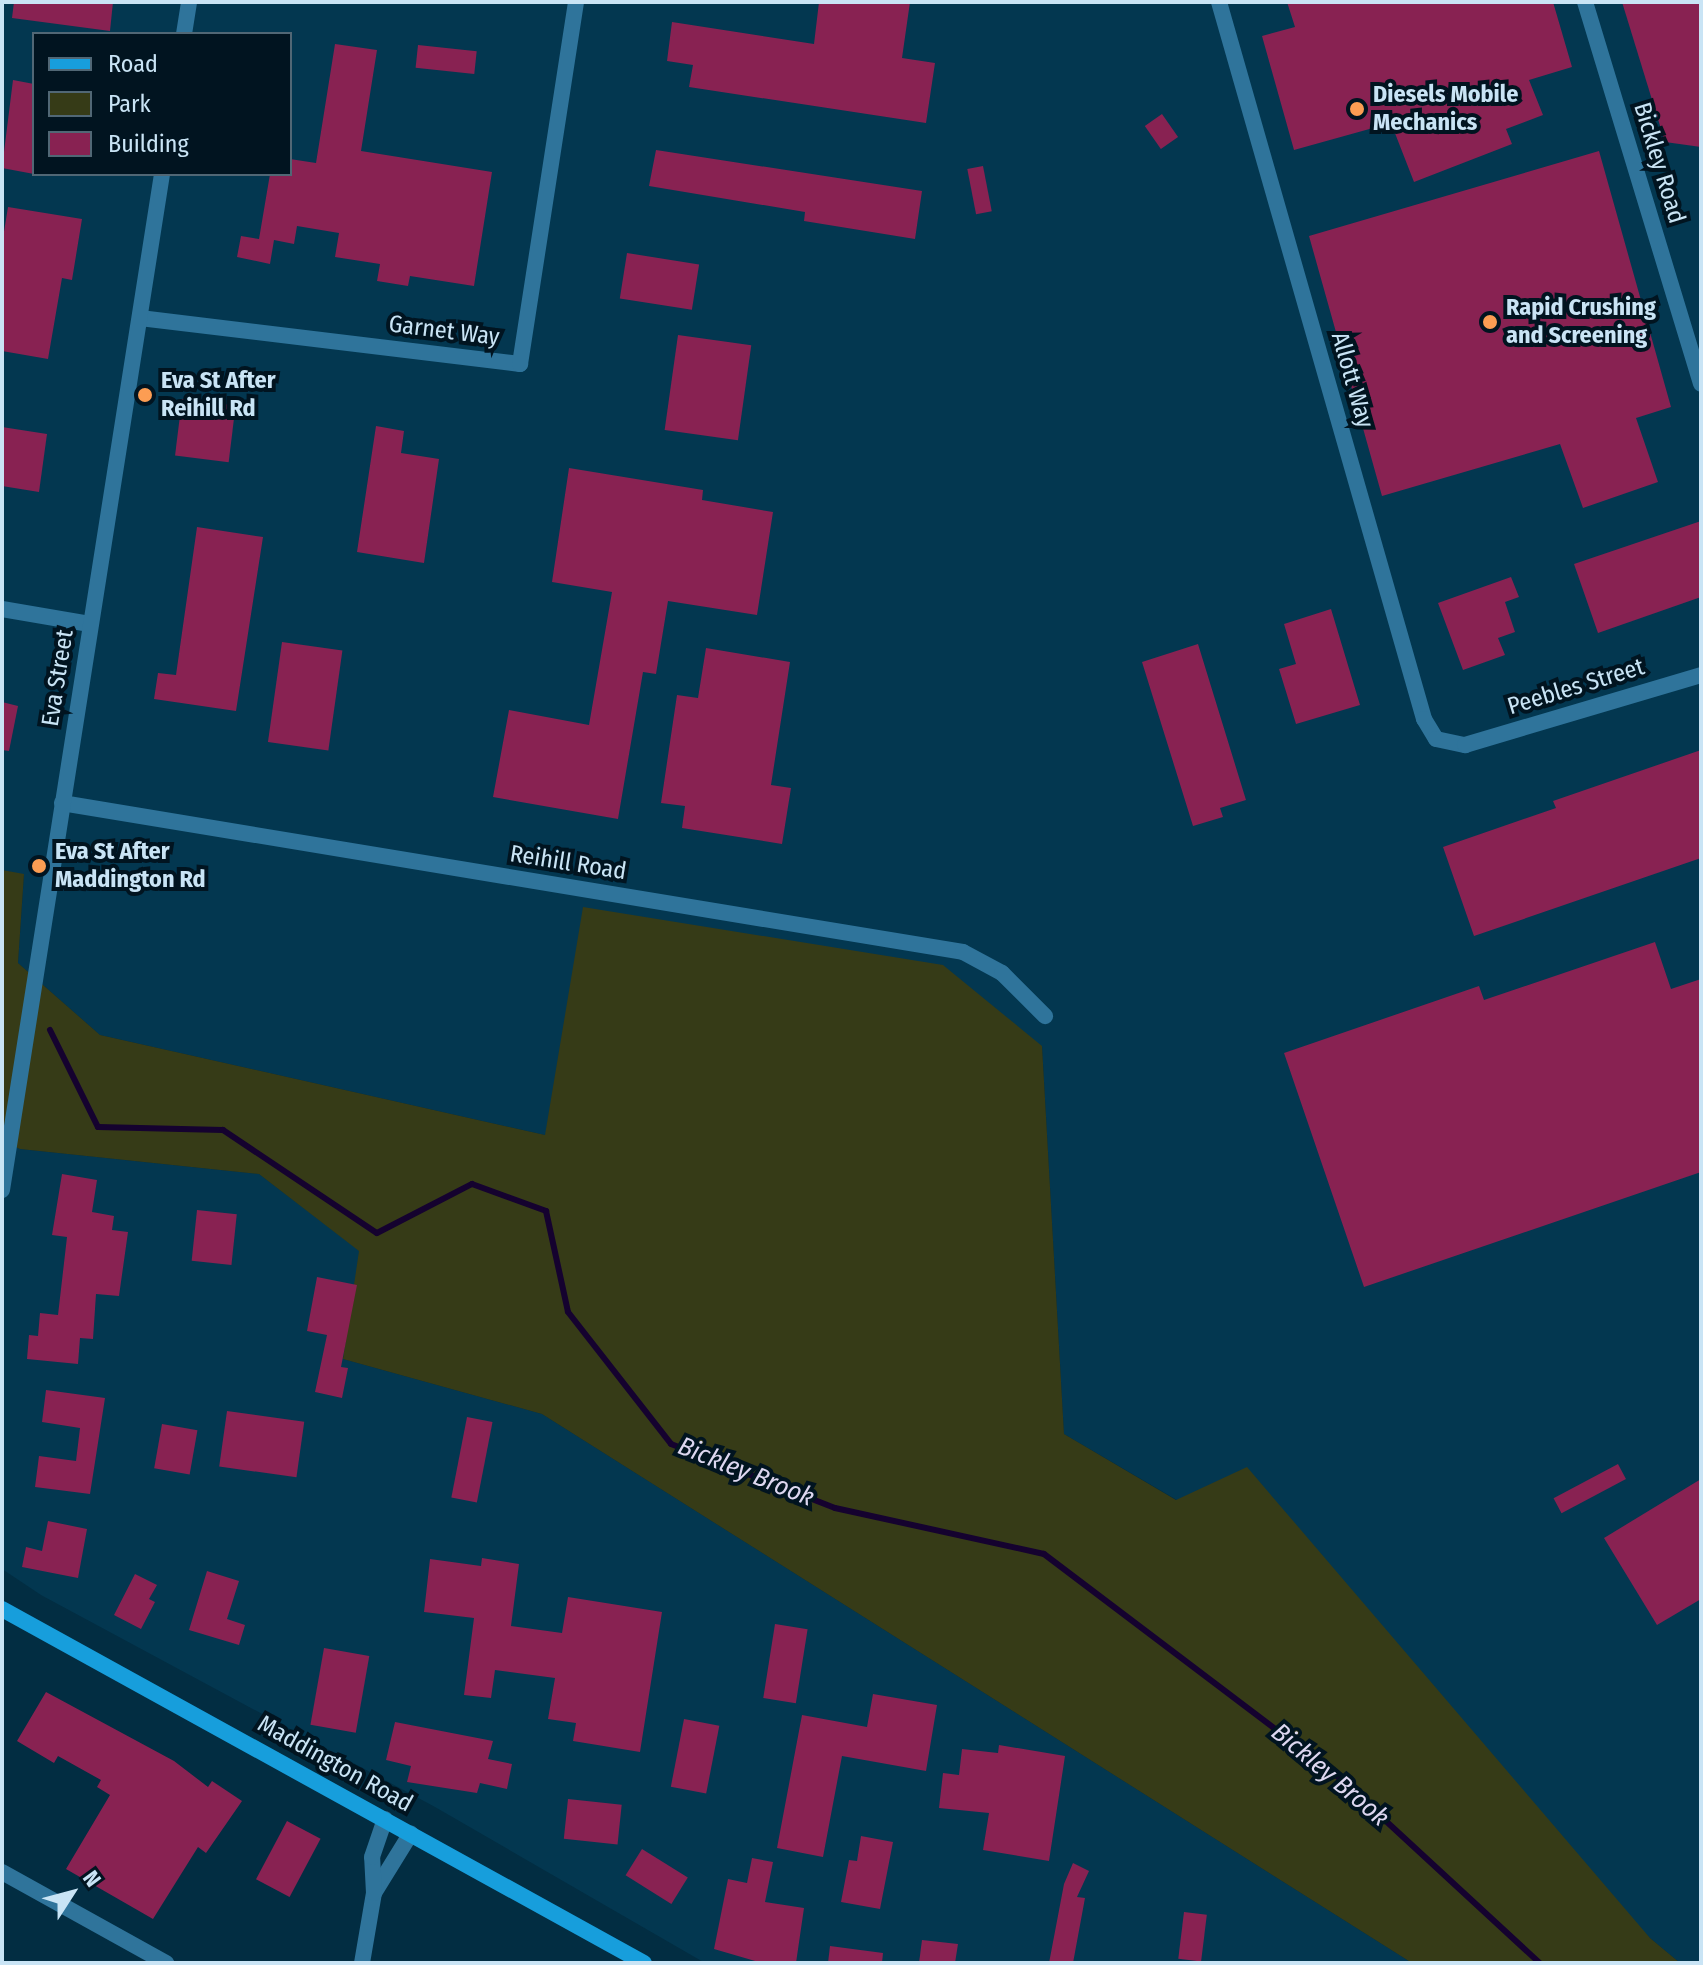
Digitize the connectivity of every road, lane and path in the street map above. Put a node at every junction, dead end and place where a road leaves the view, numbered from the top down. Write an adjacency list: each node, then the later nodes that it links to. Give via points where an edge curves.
1 (189, 2): 5 (street)
2 (576, 2): 7 (street, Garnet Way, via 520,364)
3 (1219, 2): 12 (street, Allott Way, via 1424,719 1436,739)
4 (1585, 2): 8 (street, Bickley Road)
5 (184, 32)
6 (162, 176): 7 (street, Eva Street)
7 (140, 318): 10 (street, Eva Street)
8 (1701, 384)
9 (2, 609): 10 (street)
10 (90, 624): 13 (street, Eva Street)
11 (1701, 675): 12 (street, Peebles Street)
12 (1465, 745)
13 (62, 803): 14 (street, Reihill Road, via 963,952 1002,973); 15 (street, Eva Street)
14 (1045, 1016)
15 (2, 1190)
16 (2, 1609): 17 (main road, Maddington Road)
17 (385, 1819): 18 (main road, Maddington Road); 20 (street, via 372,1857)
18 (411, 1833): 20 (street); 23 (main road, Maddington Road)
19 (2, 1872): 21 (street)
20 (374, 1893): 22 (street)
21 (166, 1963)
22 (362, 1963)
23 (644, 1963)

